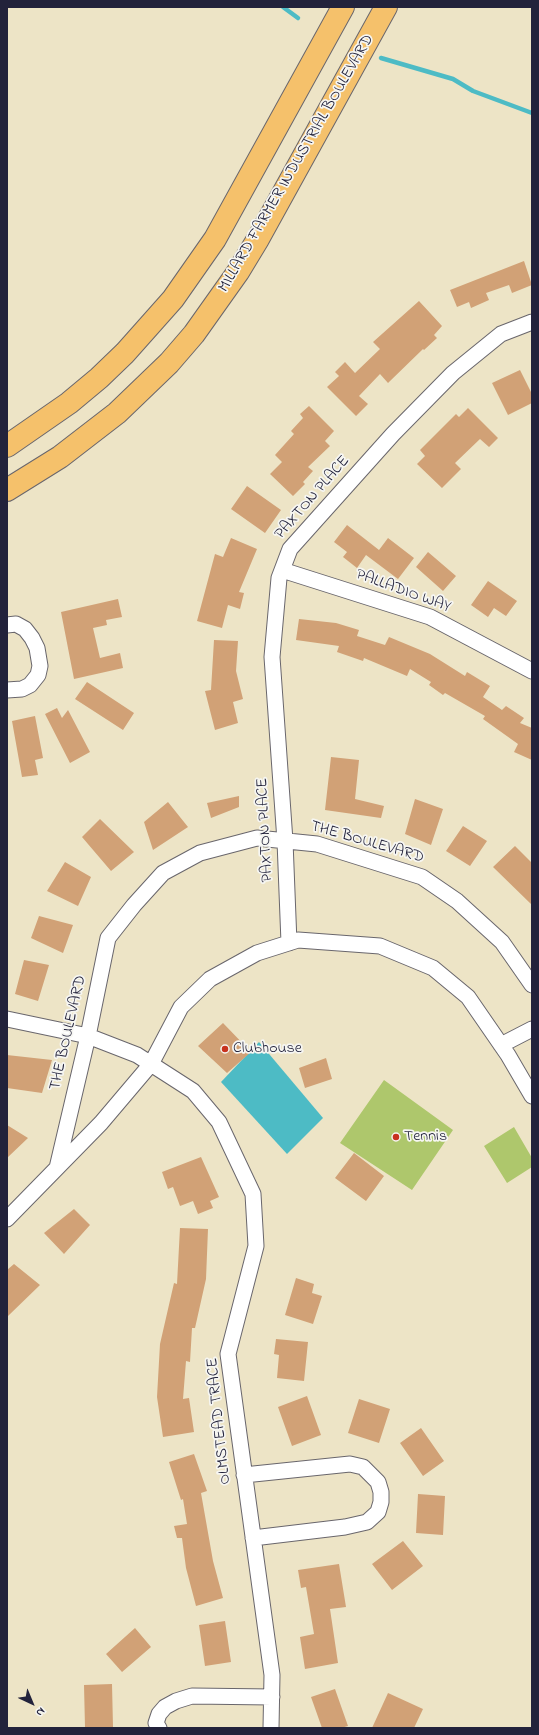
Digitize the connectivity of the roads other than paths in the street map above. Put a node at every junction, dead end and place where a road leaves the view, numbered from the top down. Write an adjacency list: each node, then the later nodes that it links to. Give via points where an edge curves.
1 (343, 7): 4 (main road, MILLARD FARMER INDUSTRIAL BOULEVARD, via 218,233 173,299 140,338 99,378 63,408)
2 (386, 7): 5 (main road, MILLARD FARMER INDUSTRIAL BOULEVARD, via 250,252 217,304 194,334 169,363 117,413 60,456)
3 (532, 322): 6 (street, PAXTON PLACE, via 501,334 453,373 393,434 290,549)
4 (7, 446)
5 (7, 490)
6 (282, 570): 8 (street, PALLADIO WAY, via 430,618); 10 (street, PAXTON PLACE, via 279,578 272,657)
7 (7, 625): 9 (street, via 16,624 32,638 37,648 40,666 38,675 30,685 22,689)
8 (531, 667)
9 (7, 690)
10 (285, 841): 11 (street, PAXTON PLACE); 12 (street, THE BOULEVARD, via 317,844 422,877 457,901 502,942); 15 (street, THE BOULEVARD, via 257,838 200,853 163,873 108,938)
11 (289, 943): 16 (street, via 298,940 380,946 433,968 468,997); 17 (street, via 257,953 210,979 181,1007)
12 (532, 986)
13 (7, 1019): 15 (street, OLMSTEAD TRACE)
14 (532, 1029): 16 (street)
15 (88, 1036): 17 (street, OLMSTEAD TRACE, via 137,1055); 19 (street, THE BOULEVARD)
16 (501, 1045): 18 (street)
17 (151, 1064): 19 (street, via 101,1123); 21 (street, OLMSTEAD TRACE, via 193,1091 219,1122 253,1194 256,1246 228,1354)
18 (532, 1096)
19 (57, 1168): 20 (street)
20 (7, 1219)
21 (244, 1475): 22 (street, OLMSTEAD TRACE); 22 (street, via 350,1464 362,1467 378,1482 381,1492 378,1512 367,1522)
22 (253, 1538): 23 (street, OLMSTEAD TRACE, via 272,1675)
23 (272, 1697): 24 (street, via 192,1696 165,1707 156,1723); 25 (street, OLMSTEAD TRACE)
24 (159, 1728)
25 (271, 1728)

